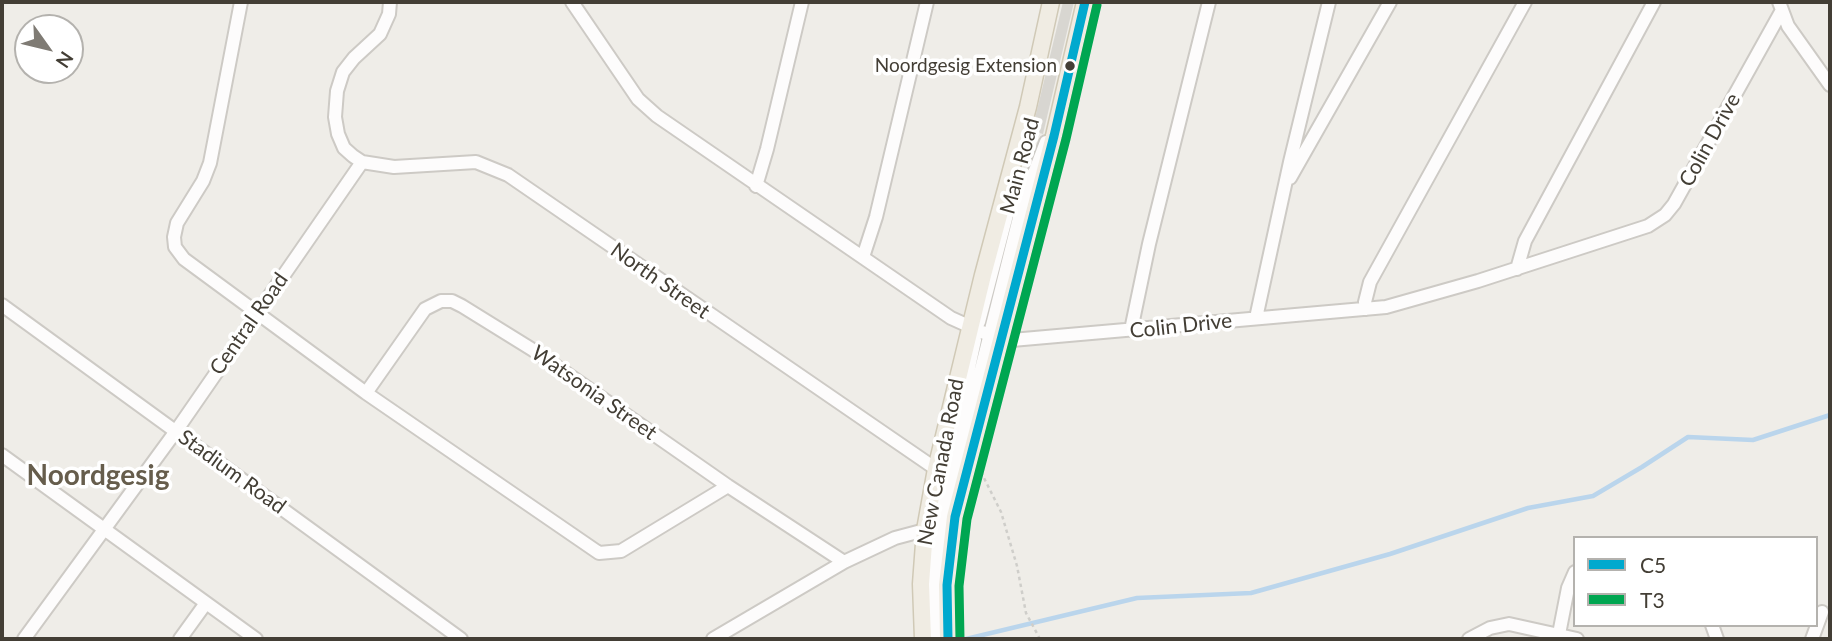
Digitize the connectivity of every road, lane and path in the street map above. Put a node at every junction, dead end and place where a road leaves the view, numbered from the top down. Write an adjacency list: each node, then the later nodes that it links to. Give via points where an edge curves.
1 (242, 2): 23 (street, via 210,163 174,237 184,259)
2 (390, 2): 16 (street, via 380,34 343,72 337,91 338,134 344,148)
3 (572, 2): 17 (street, Colin Drive, via 638,99)
4 (802, 2): 17 (street)
5 (927, 2): 19 (street)
6 (1051, 2): 25 (main road, Main Road)
7 (1058, 2): 25 (street, Main Road, via 1035,108)
8 (1083, 2): 27 (main road, Main Road, via 1054,136)
9 (1209, 2): 26 (street)
10 (1328, 2): 18 (street)
11 (1390, 2): 18 (street)
12 (1525, 2): 22 (street, via 1370,282)
13 (1654, 2): 20 (street, via 1525,241)
14 (1780, 7): 15 (street, via 1788,26); 20 (street, Colin Drive, via 1665,215 1648,226)
15 (1830, 85)
16 (362, 162): 23 (street, Central Road); 32 (street, North Street, via 394,167 476,162 508,175)
17 (756, 186): 19 (street, Colin Drive)
18 (1285, 187): 24 (street)
19 (863, 257): 25 (street, Colin Drive, via 934,307)
20 (1517, 269): 22 (street, Colin Drive, via 1408,303)
21 (2, 305): 29 (street, Stadium Road)
22 (1366, 309): 24 (street, Colin Drive)
23 (255, 314): 28 (street); 29 (street, Central Road)
24 (1256, 318): 26 (street, Colin Drive)
25 (974, 328): 27 (street, Colin Drive); 32 (main road, New Canada Road); 46 (street, New Canada Road, via 934,529)
26 (1131, 330): 27 (street, Colin Drive, via 1012,340)
27 (996, 337): 30 (main road, New Canada Road); 47 (street, New Canada Road, via 966,423 946,518 939,578)
28 (366, 393): 33 (street, via 593,550 607,554 621,551); 33 (street, Watsonia Street, via 425,309 440,301 452,302 533,350)
29 (176, 431): 34 (street, Central Road); 43 (street, Stadium Road)
30 (971, 452): 48 (main road, New Canada Road, via 950,552); 49 (path, via 1001,512 1026,613)
31 (2, 456): 34 (street)
32 (936, 469): 35 (main road, New Canada Road)
33 (728, 486): 36 (street, Watsonia Street)
34 (105, 528): 38 (street); 40 (street, Central Road)
35 (925, 530): 36 (street, via 895,538); 45 (main road, New Canada Road)
36 (844, 562): 44 (street)
37 (1573, 577): 39 (street)
38 (206, 603): 41 (street); 42 (street)
39 (1559, 634): 50 (street, via 1500,624); 51 (street)
40 (24, 639)
41 (180, 639)
42 (256, 639)
43 (461, 639)
44 (713, 639)
45 (923, 639)
46 (932, 639)
47 (941, 639)
48 (948, 639)
49 (1040, 639)
50 (1469, 639)
51 (1577, 639)

